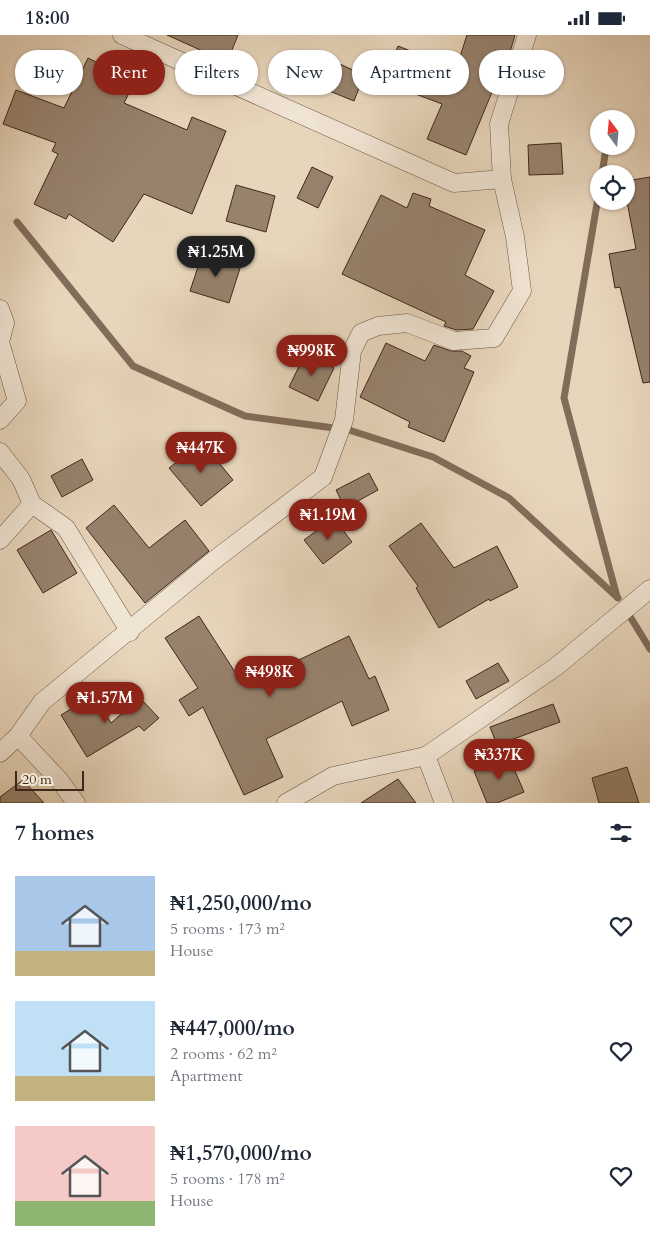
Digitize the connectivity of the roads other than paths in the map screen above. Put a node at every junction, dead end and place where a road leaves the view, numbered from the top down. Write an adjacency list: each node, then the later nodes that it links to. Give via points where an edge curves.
1 (122, 35): 3 (street, via 454,183)
2 (526, 35): 3 (street, via 499,124)
3 (502, 179): 10 (street, via 515,237 522,291 494,338 454,341 407,323 378,326 361,333 352,351 344,420 323,477 212,561)
4 (0, 309): 5 (street, via 5,323 0,342 17,401)
5 (0, 420)
6 (0, 453): 7 (street, via 21,479)
7 (32, 504): 8 (street); 10 (street, via 66,528)
8 (0, 540)
9 (650, 589): 13 (street, via 557,666)
10 (130, 631): 11 (street, via 42,702)
11 (18, 736): 12 (street); 15 (street)
12 (0, 753)
13 (426, 756): 14 (street, via 333,776); 17 (street)
14 (312, 797): 16 (street)
15 (76, 803)
16 (286, 803)
17 (444, 803)

